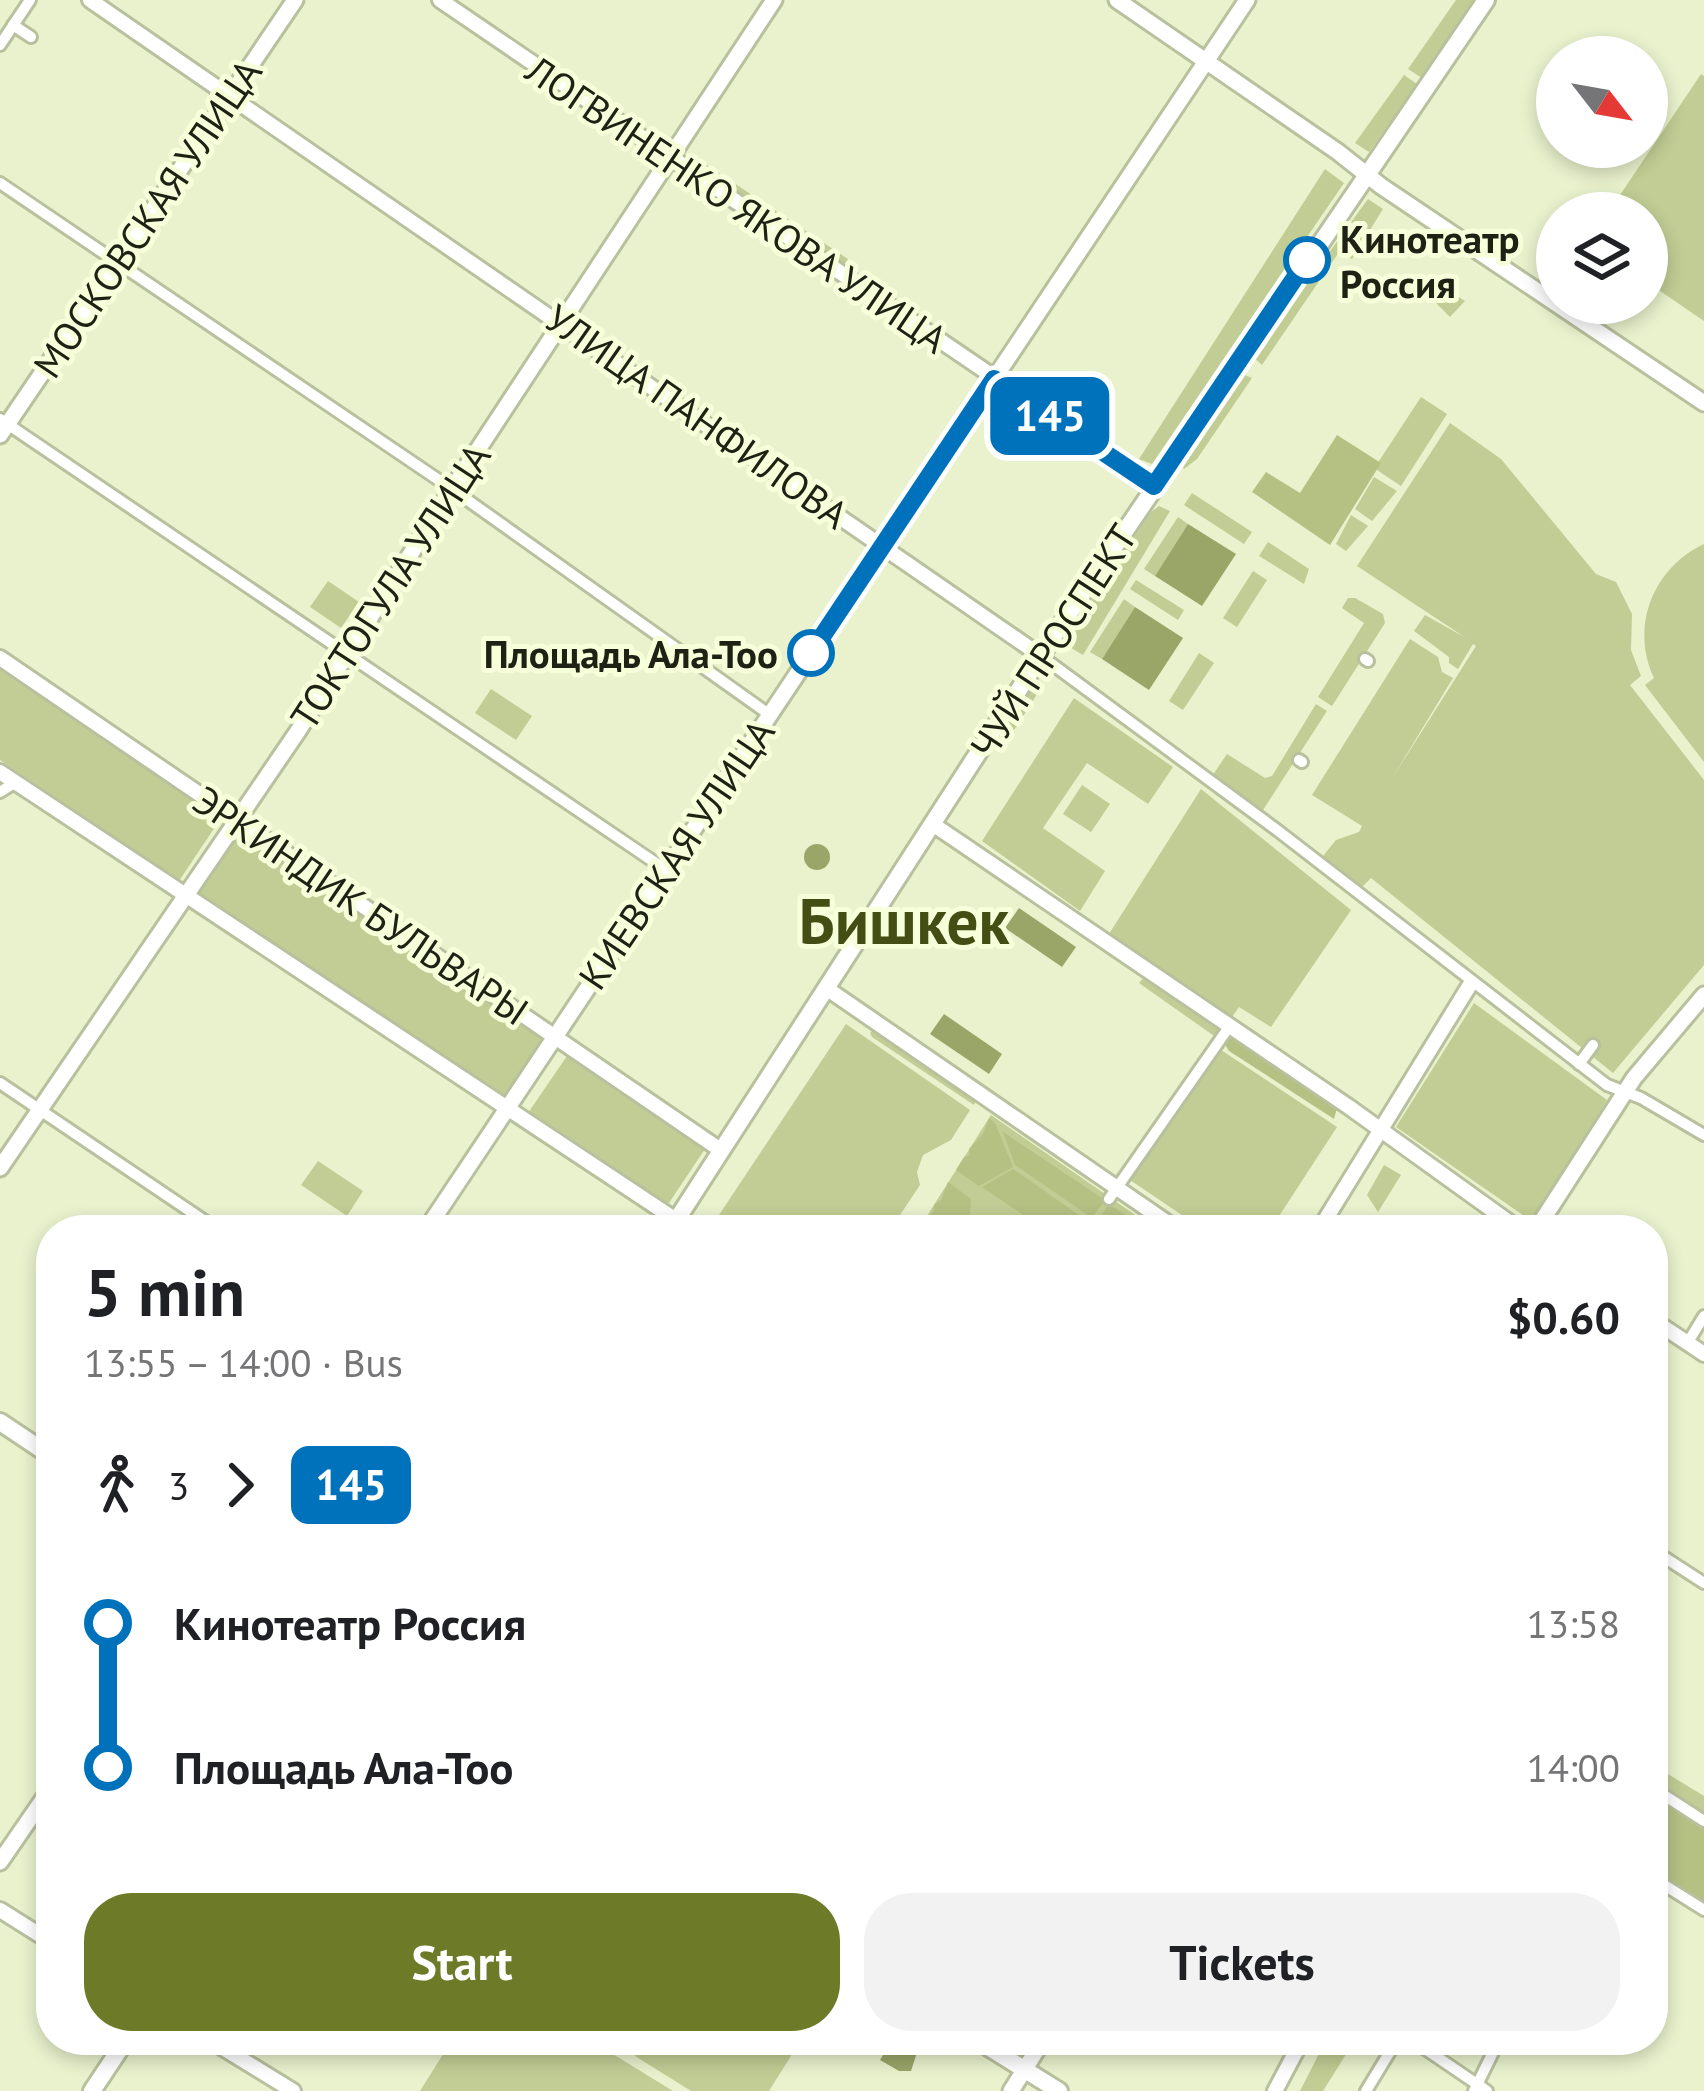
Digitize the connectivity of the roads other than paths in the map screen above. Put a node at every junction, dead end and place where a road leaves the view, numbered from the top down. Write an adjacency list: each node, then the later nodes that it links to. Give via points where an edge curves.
1 (30, 0): 9 (street)
2 (90, 0): 13 (street, УЛИЦА ПАНФИЛОВА)
3 (295, 0): 13 (main road, МОСКОВСКАЯ УЛИЦА)
4 (440, 0): 14 (street, ЛОГВИНЕНКО ЯКОВА УЛИЦА)
5 (774, 0): 14 (main road, ТОКТОГУЛА УЛИЦА)
6 (1117, 0): 12 (main road)
7 (1247, 0): 12 (main road, КИЕВСКАЯ УЛИЦА)
8 (1486, 0): 15 (main road, ЧУЙ ПРОСПЕКТ)
9 (13, 25): 10 (street); 11 (street)
10 (31, 37)
11 (0, 45)
12 (1205, 61): 15 (main road); 19 (main road, КИЕВСКАЯ УЛИЦА)
13 (228, 97): 17 (main road, МОСКОВСКАЯ УЛИЦА); 18 (street, УЛИЦА ПАНФИЛОВА)
14 (670, 158): 18 (main road, ТОКТОГУЛА УЛИЦА); 19 (street, ЛОГВИНЕНКО ЯКОВА УЛИЦА)
15 (1365, 173): 20 (main road); 22 (main road, ЧУЙ ПРОСПЕКТ)
16 (0, 183): 17 (street)
17 (117, 262): 21 (main road, МОСКОВСКАЯ УЛИЦА); 23 (street)
18 (561, 322): 23 (main road, ТОКТОГУЛА УЛИЦА); 24 (street, УЛИЦА ПАНФИЛОВА)
19 (994, 379): 22 (street, ЛОГВИНЕНКО ЯКОВА УЛИЦА); 24 (main road, КИЕВСКАЯ УЛИЦА)
20 (1702, 396)
21 (2, 426): 25 (street)
22 (1154, 486): 26 (main road, ЧУЙ ПРОСПЕКТ)
23 (452, 488): 25 (main road, ТОКТОГУЛА УЛИЦА); 28 (street)
24 (883, 545): 26 (street, УЛИЦА ПАНФИЛОВА); 28 (main road, КИЕВСКАЯ УЛИЦА)
25 (347, 656): 32 (main road, ТОКТОГУЛА УЛИЦА); 34 (street)
26 (1041, 656): 33 (main road, ЧУЙ ПРОСПЕКТ); 36 (street, УЛИЦА ПАНФИЛОВА)
27 (0, 658): 32 (street, ЭРКИНДИК БУЛЬВАРЫ)
28 (770, 715): 34 (main road, КИЕВСКАЯ УЛИЦА)
29 (0, 772): 30 (street)
30 (16, 782): 31 (street); 35 (street)
31 (0, 792)
32 (237, 823): 35 (main road, ТОКТОГУЛА УЛИЦА); 40 (street, ЭРКИНДИК БУЛЬВАРЫ)
33 (934, 825): 37 (main road, ЧУЙ ПРОСПЕКТ); 39 (street)
34 (666, 870): 40 (main road, КИЕВСКАЯ УЛИЦА)
35 (185, 897): 45 (street); 46 (main road, ТОКТОГУЛА УЛИЦА)
36 (1471, 983): 42 (street, УЛИЦА ПАНФИЛОВА); 47 (street)
37 (829, 990): 49 (main road, ЧУЙ ПРОСПЕКТ); 51 (street)
38 (1704, 995): 44 (main road)
39 (1229, 1027): 47 (street); 51 (street)
40 (556, 1035): 45 (main road, КИЕВСКАЯ УЛИЦА); 49 (street, ЭРКИНДИК БУЛЬВАРЫ)
41 (1592, 1046): 42 (street)
42 (1579, 1064): 44 (street, УЛИЦА ПАНФИЛОВА)
43 (0, 1083): 46 (street)
44 (1624, 1092): 48 (street, УЛИЦА ПАНФИЛОВА); 59 (main road)
45 (508, 1107): 53 (main road, КИЕВСКАЯ УЛИЦА); 54 (street)
46 (40, 1110): 50 (main road, ТОКТОГУЛА УЛИЦА); 52 (street)
47 (1380, 1131): 57 (street); 58 (street)
48 (1704, 1136)
49 (722, 1151): 55 (main road, ЧУЙ ПРОСПЕКТ)
50 (0, 1168)
51 (1113, 1194): 56 (street)
52 (196, 1215)
53 (436, 1215)
54 (659, 1215)
55 (680, 1215)
56 (1151, 1215)
57 (1328, 1215)
58 (1499, 1215)
59 (1546, 1215)
60 (1704, 1316): 62 (street)
61 (1668, 1329): 62 (street)
62 (1688, 1342): 63 (street)
63 (1704, 1354)
64 (0, 1423): 65 (main road)
65 (36, 1446)
66 (1668, 1560): 67 (street)
67 (1704, 1583)
68 (1668, 1798): 70 (street)
69 (36, 1810): 71 (main road)
70 (1704, 1821)
71 (0, 1862)
72 (1668, 1887): 74 (street)
73 (0, 1910): 75 (street)
74 (1704, 1910)
75 (36, 1933)
76 (116, 2055): 87 (main road)
77 (234, 2055): 88 (street)
78 (1001, 2055): 84 (main road)
79 (1033, 2055): 84 (main road)
80 (1293, 2055): 91 (street)
81 (1389, 2055): 85 (street)
82 (1433, 2055): 86 (street)
83 (1493, 2055): 86 (street)
84 (1024, 2069): 89 (main road); 90 (main road)
85 (1372, 2089)
86 (1479, 2089)
87 (92, 2091)
88 (293, 2091)
89 (1011, 2091)
90 (1059, 2091)
91 (1275, 2091)

